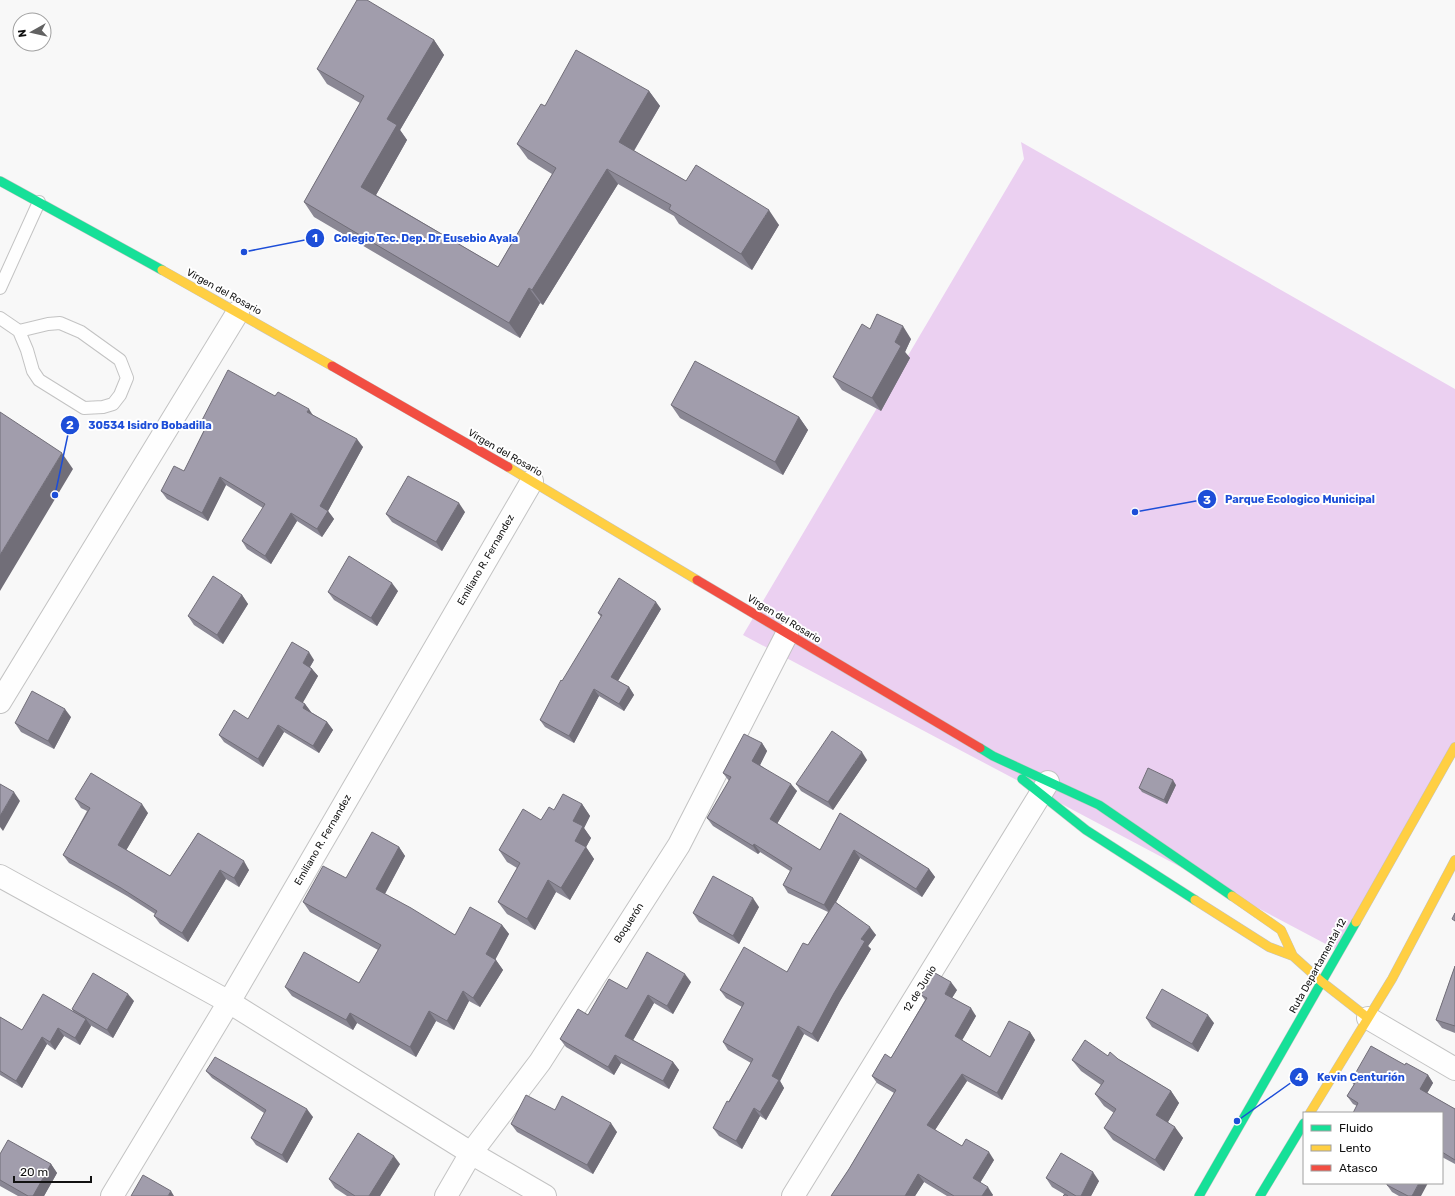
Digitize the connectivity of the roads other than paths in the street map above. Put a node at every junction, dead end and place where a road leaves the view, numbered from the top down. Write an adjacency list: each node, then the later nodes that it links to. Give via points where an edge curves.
1 (0, 181): 2 (street, Virgen del Rosario)
2 (39, 202): 3 (lane); 4 (street, Virgen del Rosario)
3 (0, 288)
4 (238, 312): 7 (street, Virgen del Rosario); 9 (street)
5 (0, 318): 6 (lane)
6 (19, 330): 6 (lane, via 33,371 40,380 84,408 113,404 120,395 127,378 120,360 81,332 60,323)
7 (532, 481): 8 (street, Virgen del Rosario); 17 (street, Emiliano R. Fernandez)
8 (787, 634): 11 (street, Virgen del Rosario); 22 (street, Boquerón, via 679,845 540,1062)
9 (0, 702)
10 (1455, 747): 16 (street, Ruta Departamental 12)
11 (993, 756): 12 (street); 12 (street)
12 (1044, 788): 15 (street, via 1086,830 1269,947); 15 (street, via 1099,805 1281,930); 26 (street, 12 de Junio)
13 (1455, 860): 18 (street, via 1392,979)
14 (0, 876): 17 (street)
15 (1293, 956): 16 (street)
16 (1322, 982): 18 (street); 27 (street, Ruta Departamental 12)
17 (228, 1002): 22 (street); 23 (street, Emiliano R. Fernandez)
18 (1368, 1018): 19 (street); 20 (street)
19 (1455, 1069)
20 (1311, 1112)
21 (1303, 1125): 28 (street)
22 (471, 1153): 24 (street, Boquerón); 25 (street)
23 (112, 1196)
24 (446, 1196)
25 (545, 1196)
26 (793, 1196)
27 (1199, 1196)
28 (1260, 1196)

